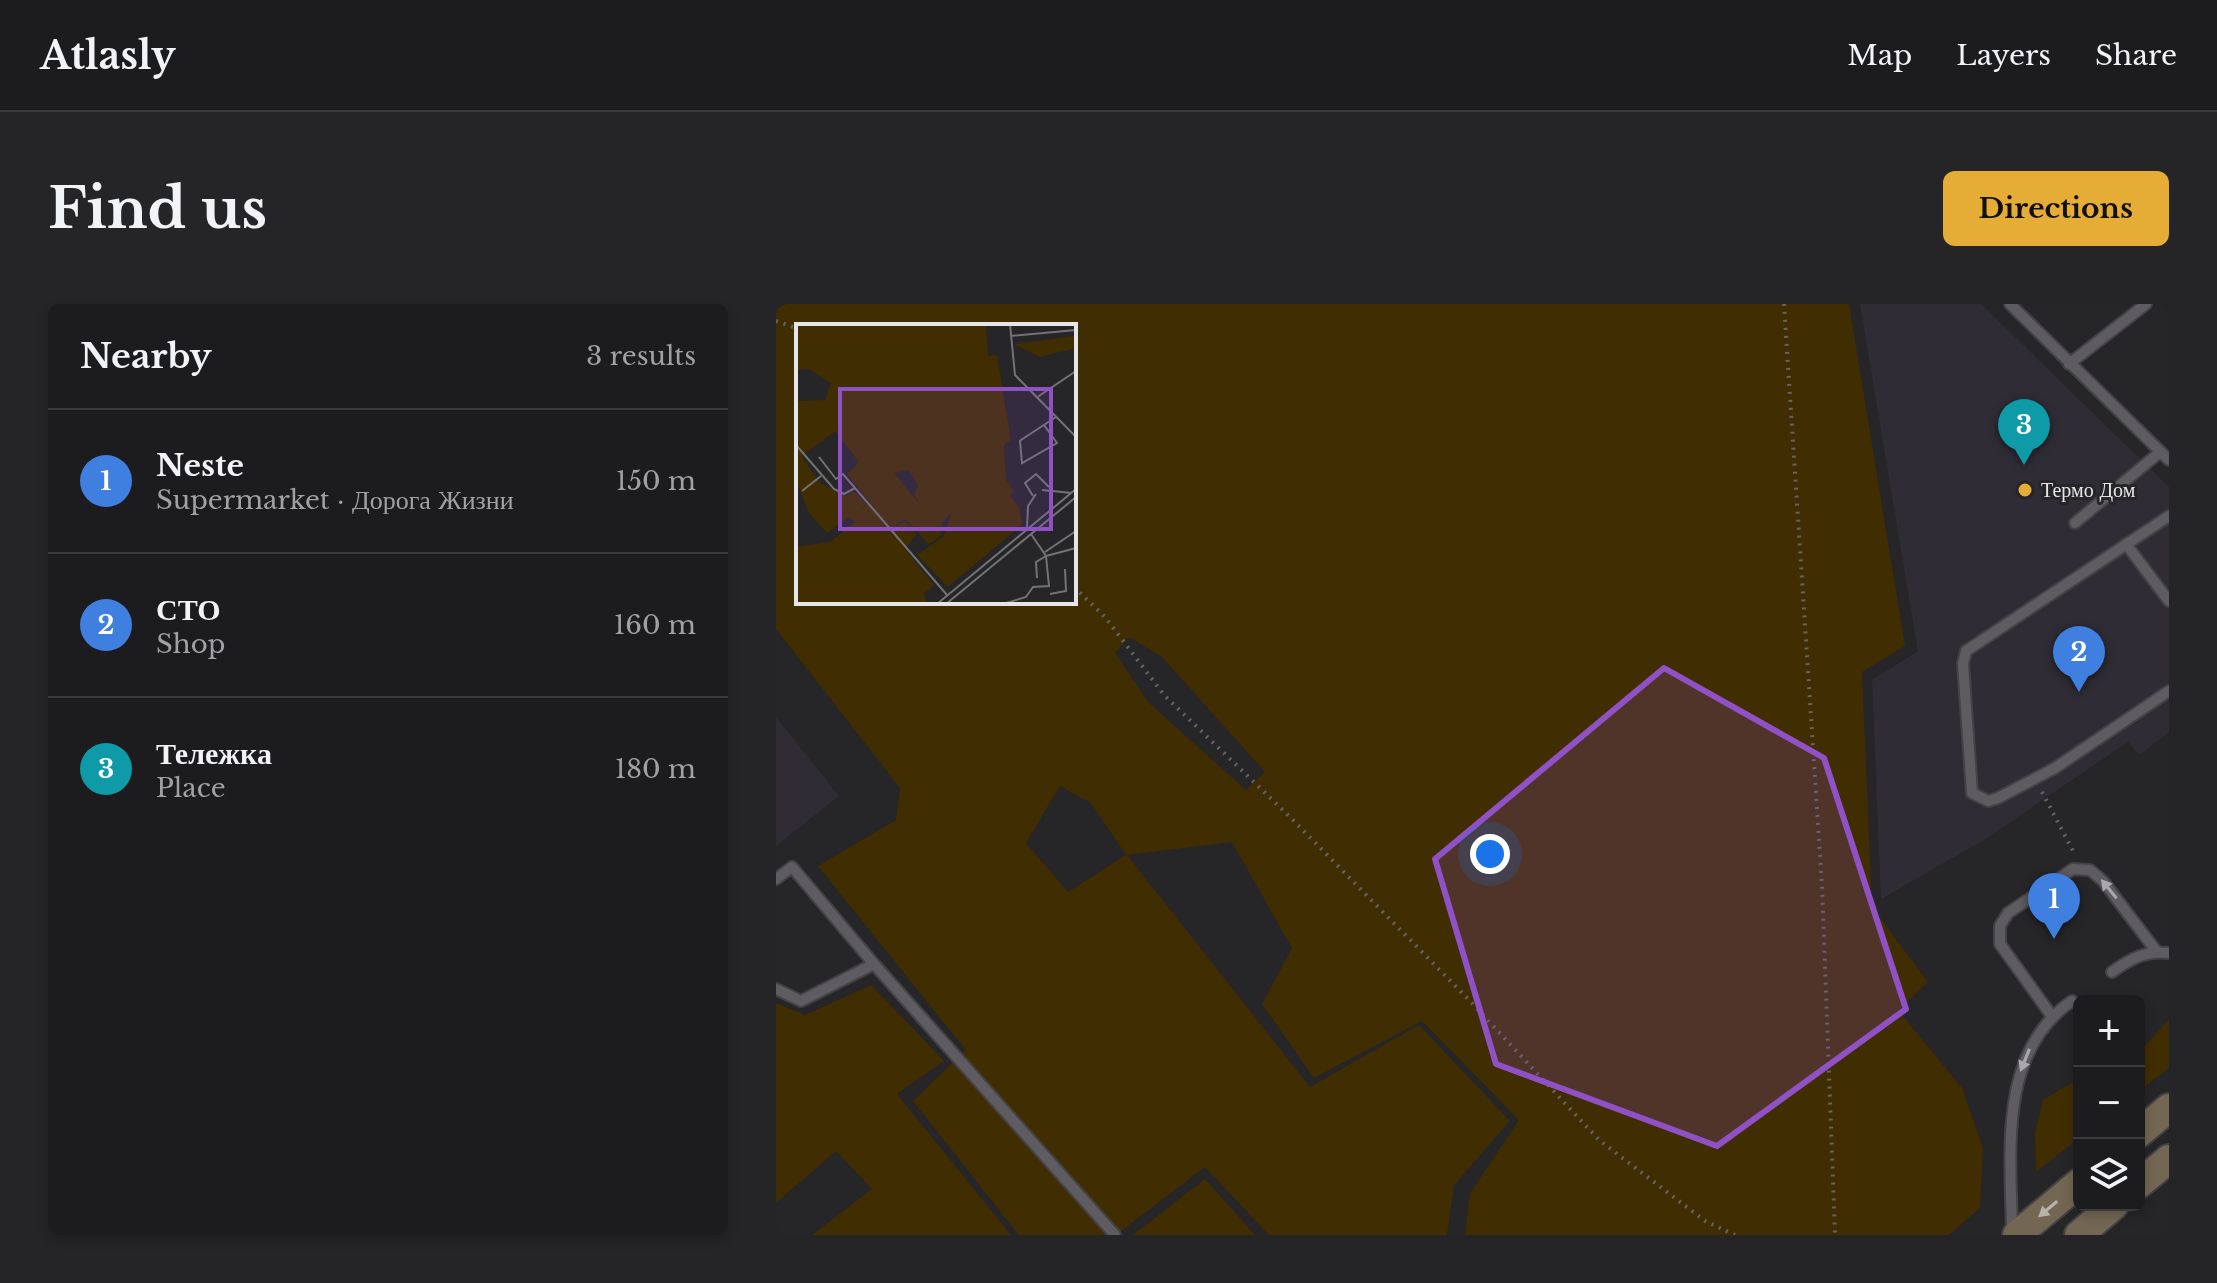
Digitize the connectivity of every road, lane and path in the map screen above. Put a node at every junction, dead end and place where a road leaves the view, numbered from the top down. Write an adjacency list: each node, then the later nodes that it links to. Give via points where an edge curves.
1 (1784, 304): 32 (path, via 1822,885)
2 (2010, 304): 6 (lane)
3 (2146, 304): 6 (lane)
4 (776, 321): 5 (path)
5 (796, 328)
6 (2069, 364): 7 (lane)
7 (2165, 456): 9 (lane)
8 (2169, 516): 10 (lane)
9 (2075, 523)
10 (2126, 544): 12 (lane); 14 (lane, via 1966,651 1972,793 1988,801)
11 (1076, 589): 31 (path, via 1105,617 1164,695 1470,1001 1599,1140 1705,1221)
12 (2169, 601)
13 (2169, 691): 14 (lane)
14 (2035, 778): 15 (path)
15 (2082, 867): 17 (lane, one-way to 15, via 2103,881); 23 (lane, via 2008,913 2000,926 2000,944)
16 (776, 879): 19 (lane, via 792,867)
17 (2157, 952): 18 (lane); 20 (lane, via 2129,959)
18 (2169, 953)
19 (874, 964): 21 (lane, via 801,1001); 30 (lane)
20 (2112, 972)
21 (776, 989)
22 (2072, 1001): 23 (lane)
23 (2051, 1015): 33 (lane, one-way to 33, via 2029,1049 2012,1107)
24 (2169, 1108): 25 (main road)
25 (2145, 1128)
26 (2169, 1159): 27 (main road)
27 (2145, 1179)
28 (2073, 1188): 33 (main road, one-way to 33)
29 (2107, 1211): 34 (main road)
30 (1115, 1235)
31 (1735, 1235)
32 (1835, 1235)
33 (2014, 1235)
34 (2079, 1235)

